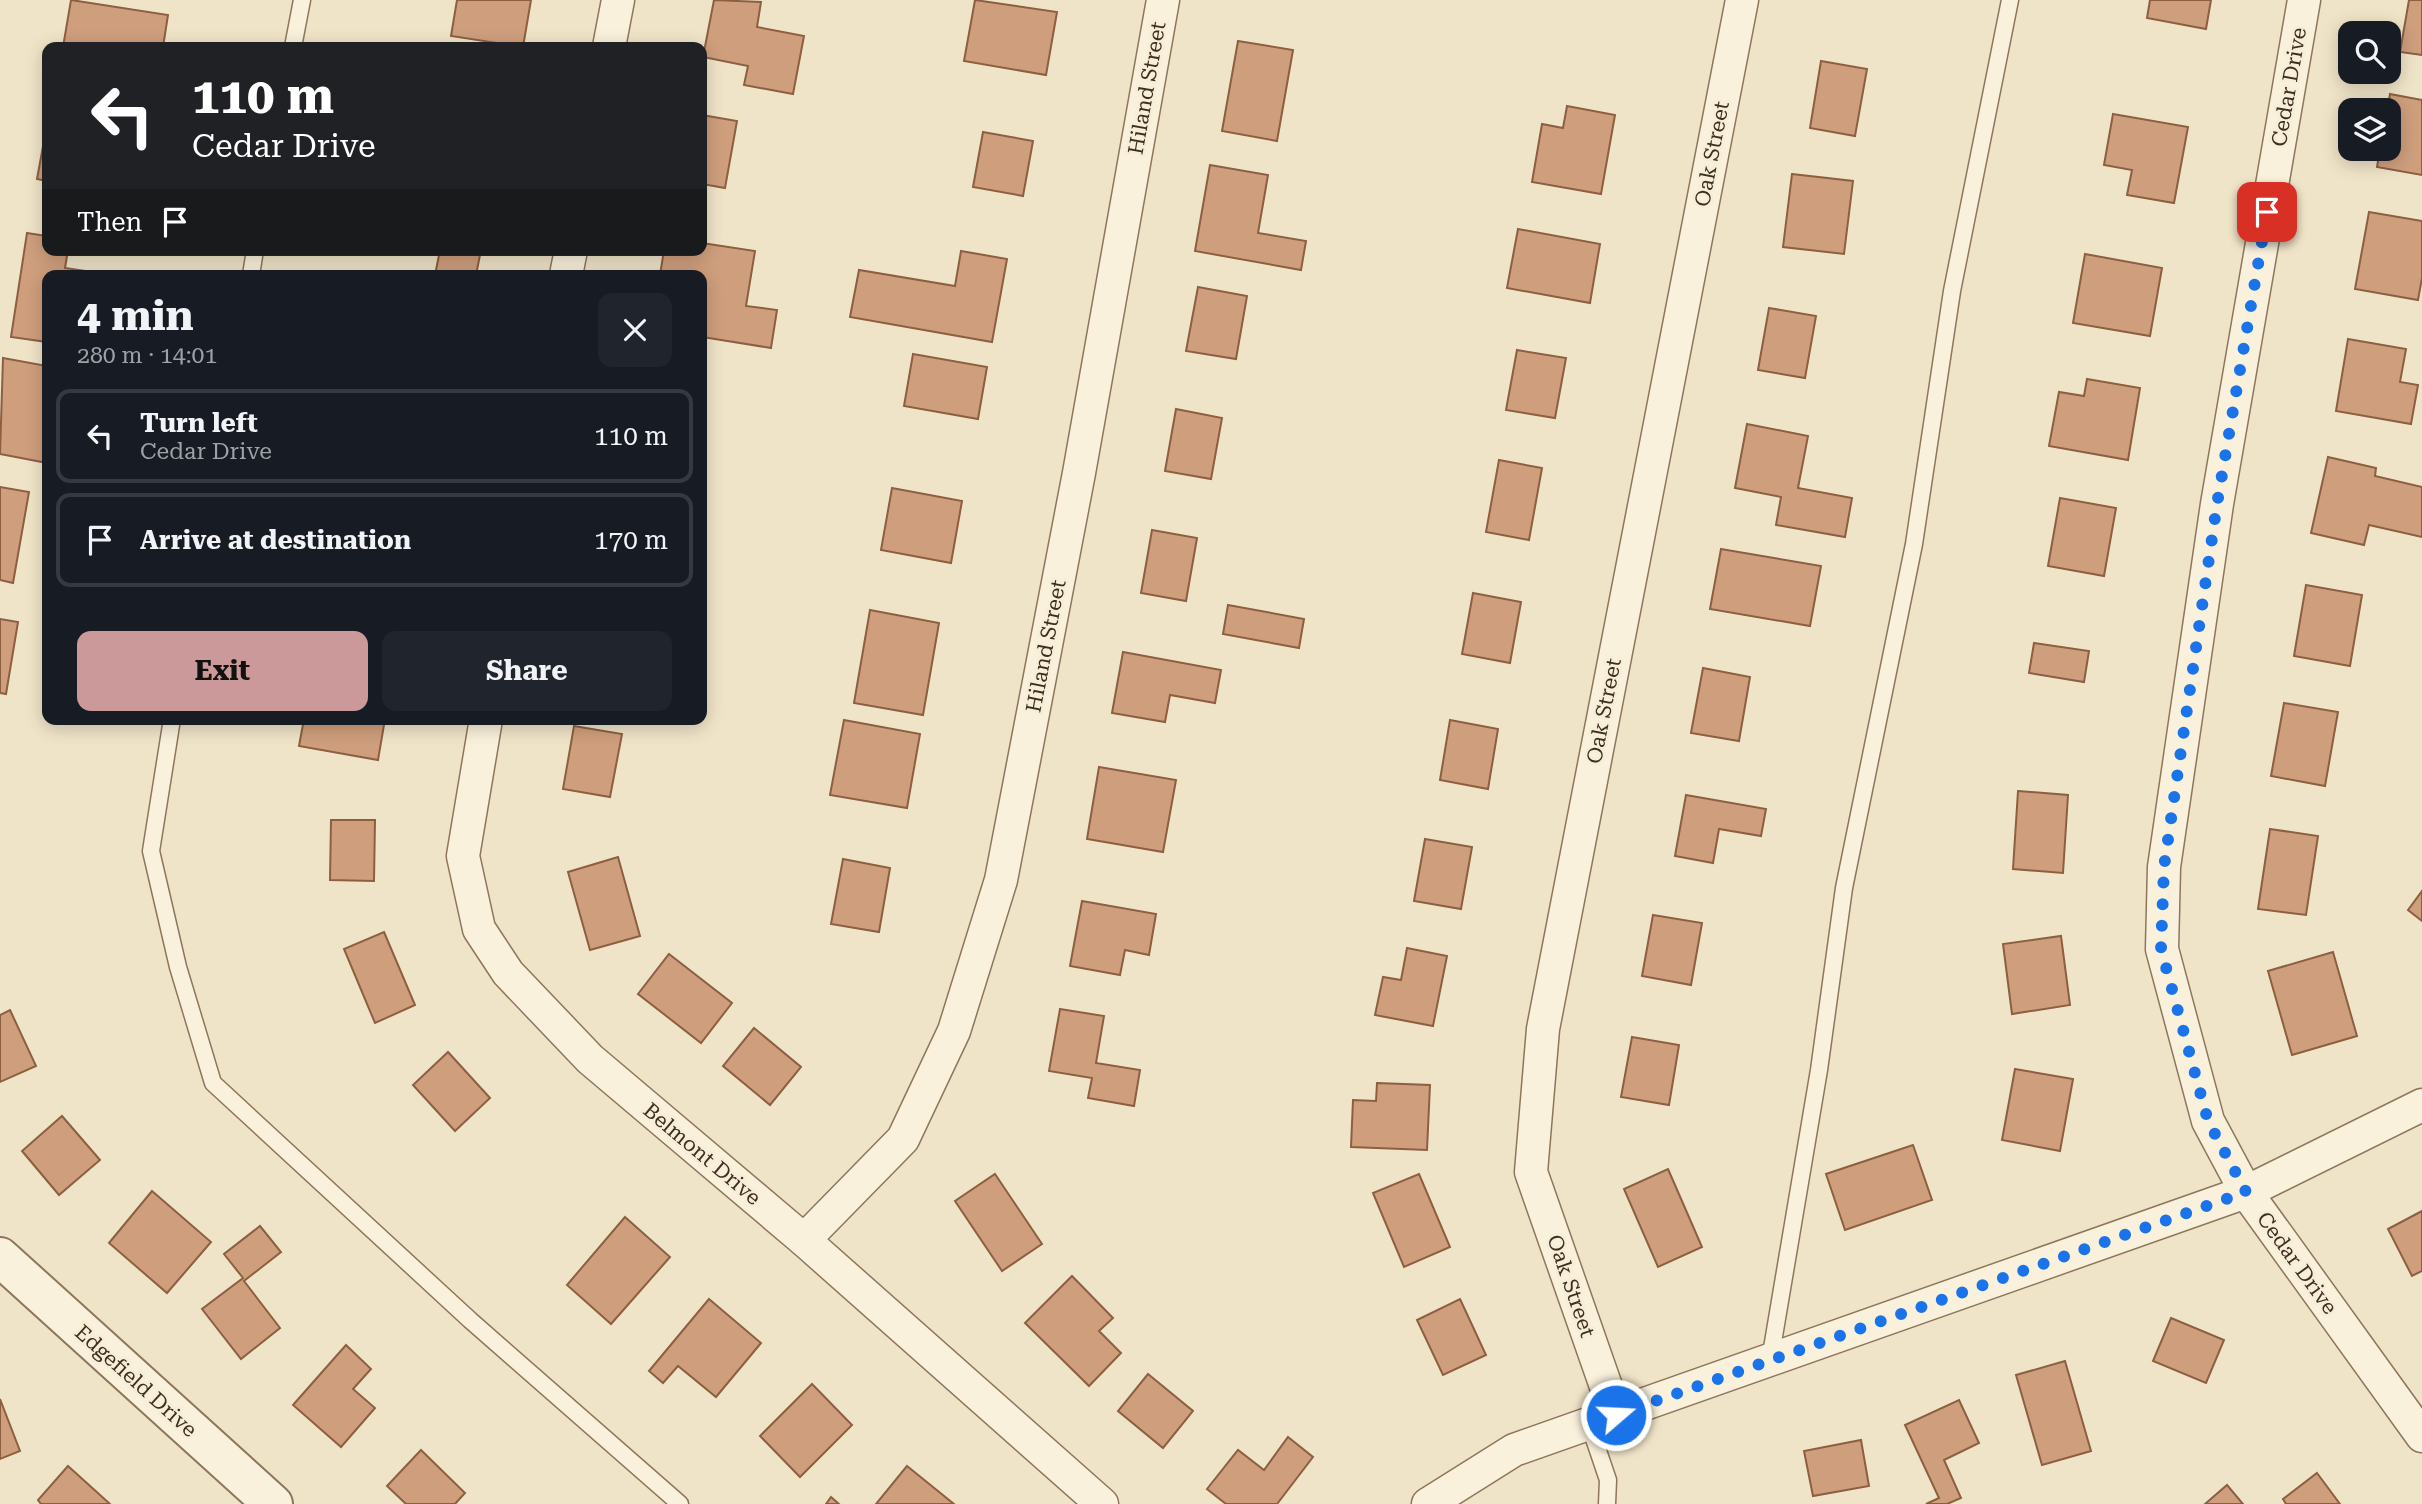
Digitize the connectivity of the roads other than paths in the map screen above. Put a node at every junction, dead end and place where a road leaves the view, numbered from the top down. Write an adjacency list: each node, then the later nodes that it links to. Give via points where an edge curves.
1 (302, 0): 7 (lane)
2 (618, 0): 8 (street)
3 (1163, 0): 13 (street, Hiland Street, via 1001,880 954,1031 903,1139)
4 (1742, 0): 16 (street, Oak Street, via 1543,1028 1531,1172)
5 (2010, 0): 15 (lane, via 1952,291 1914,544 1844,888)
6 (2304, 0): 12 (street, Cedar Drive, via 2217,504 2164,867 2161,949 2208,1121)
7 (294, 42)
8 (610, 42)
9 (171, 725): 19 (lane, via 151,850 178,967 213,1083 470,1320)
10 (485, 725): 13 (street, Belmont Drive, via 463,856 479,929 508,973 590,1059)
11 (2422, 1105): 12 (street)
12 (2246, 1192): 15 (street); 17 (street, Cedar Drive)
13 (804, 1240): 20 (street, Belmont Drive)
14 (0, 1257): 18 (street, Edgefield Drive)
15 (1770, 1360): 16 (street)
16 (1603, 1419): 21 (street, via 1514,1450); 22 (lane)
17 (2422, 1436)
18 (273, 1504)
19 (680, 1504)
20 (1102, 1504)
21 (1428, 1504)
22 (1607, 1504)

